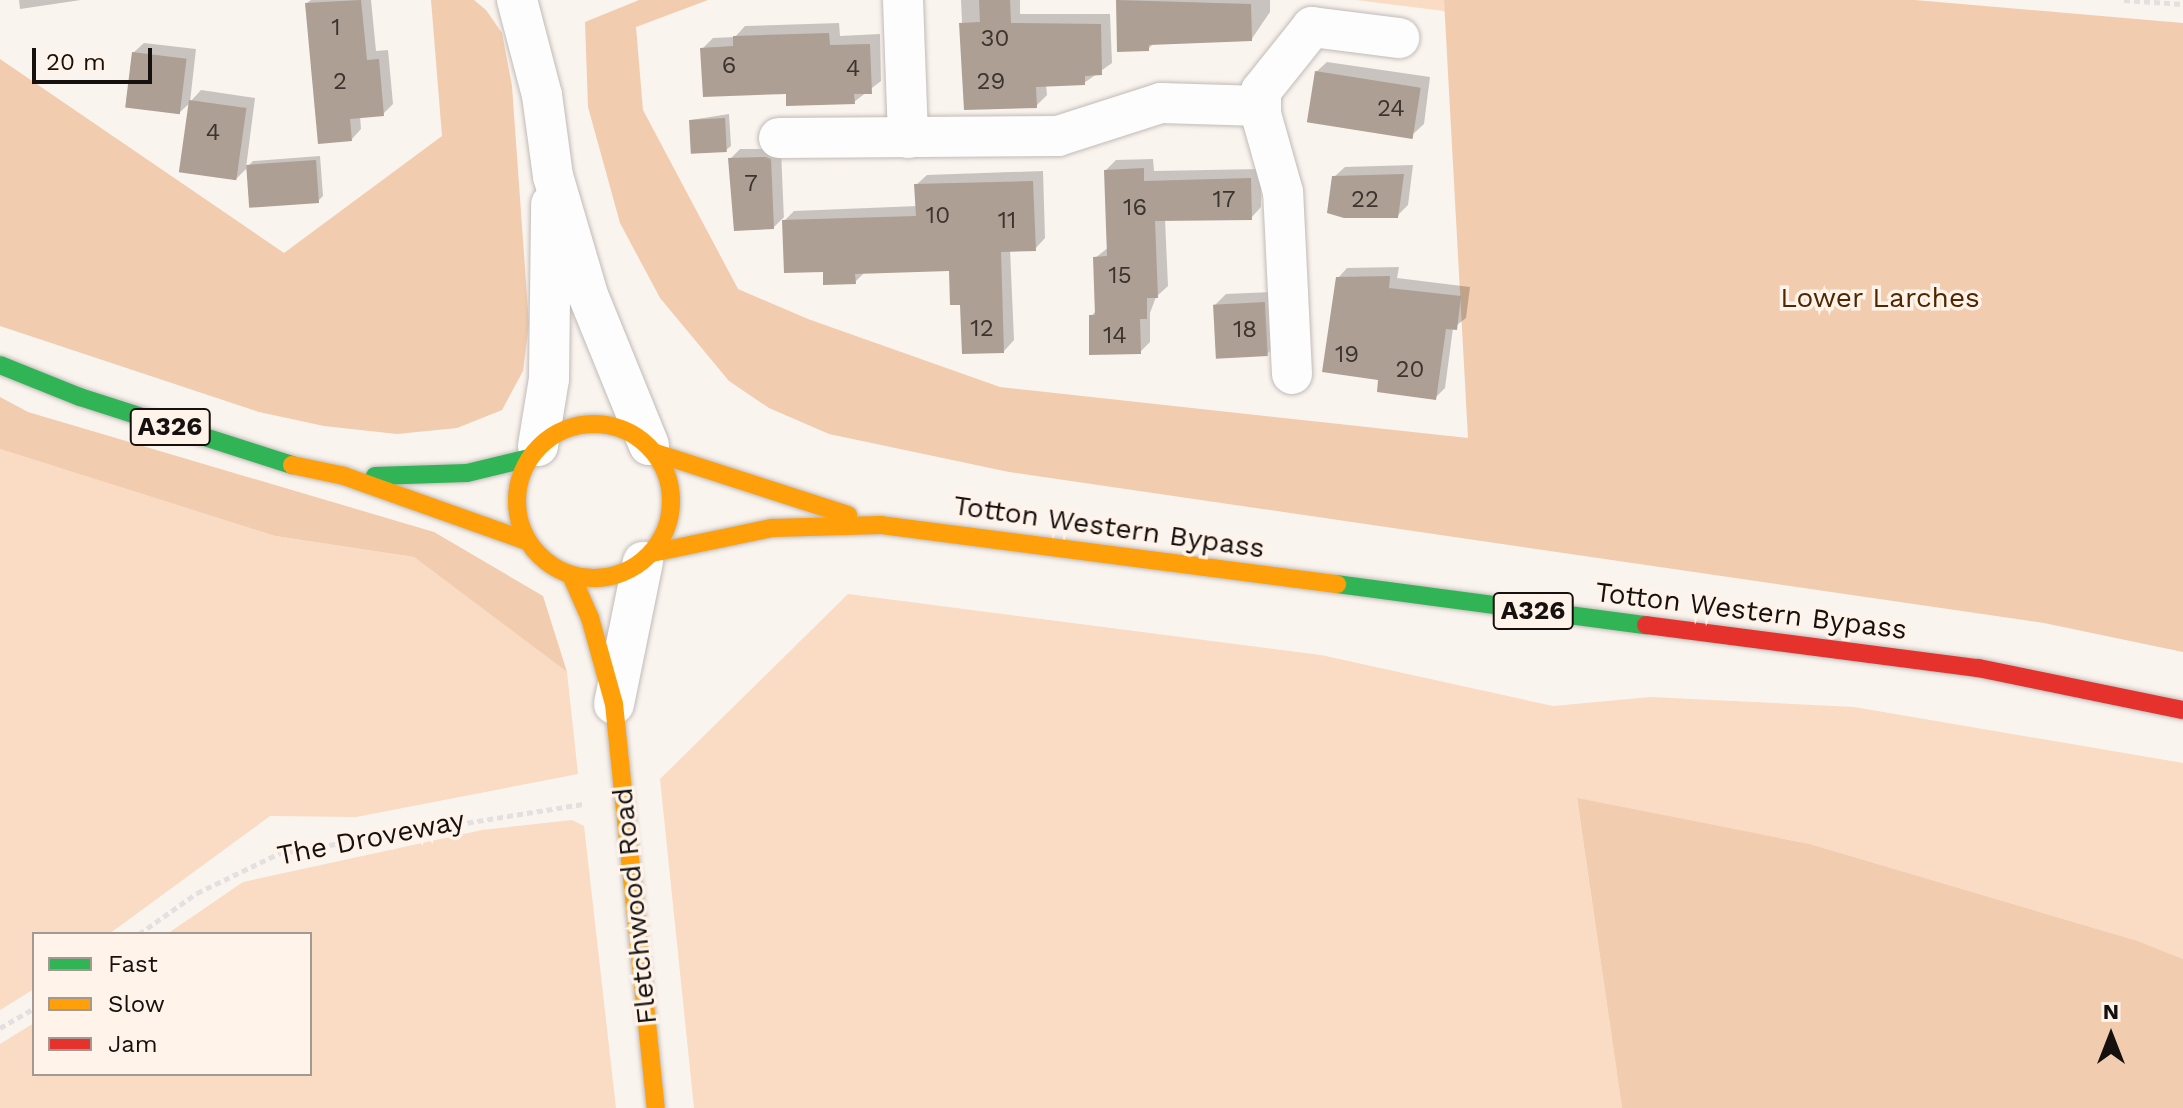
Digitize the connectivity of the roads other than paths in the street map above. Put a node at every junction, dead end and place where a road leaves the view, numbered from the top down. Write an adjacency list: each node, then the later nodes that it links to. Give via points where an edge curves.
1 (903, 0): 6 (street)
2 (521, 3): 7 (street)
3 (1399, 38): 4 (street, via 1312,27 1266,80)
4 (1260, 106): 6 (street, via 1177,101 1058,136); 9 (street, via 1283,192)
5 (779, 138): 6 (street)
6 (908, 138)
7 (553, 176): 10 (street, via 599,333); 11 (street, via 549,379)
8 (0, 365): 12 (main road, A326, via 210,440)
9 (1292, 374)
10 (652, 449): 11 (main road, via 623,429 593,423 573,426); 13 (main road, Totton Western Bypass / A326); 15 (main road, via 668,477 672,504 663,538)
11 (534, 452): 12 (main road, A326, via 467,473); 14 (main road, via 517,508)
12 (344, 476): 14 (main road, A326)
13 (881, 525): 15 (main road, Totton Western Bypass / A326, via 772,528); 18 (main road, Totton Western Bypass / A326, via 1978,668)
14 (527, 541): 16 (main road, via 554,568)
15 (648, 557): 16 (main road, via 621,574); 17 (street, Fletchwood Road)
16 (571, 575): 17 (main road, Fletchwood Road, via 590,618)
17 (614, 704): 19 (main road, Fletchwood Road)
18 (2183, 710)
19 (656, 1108)

